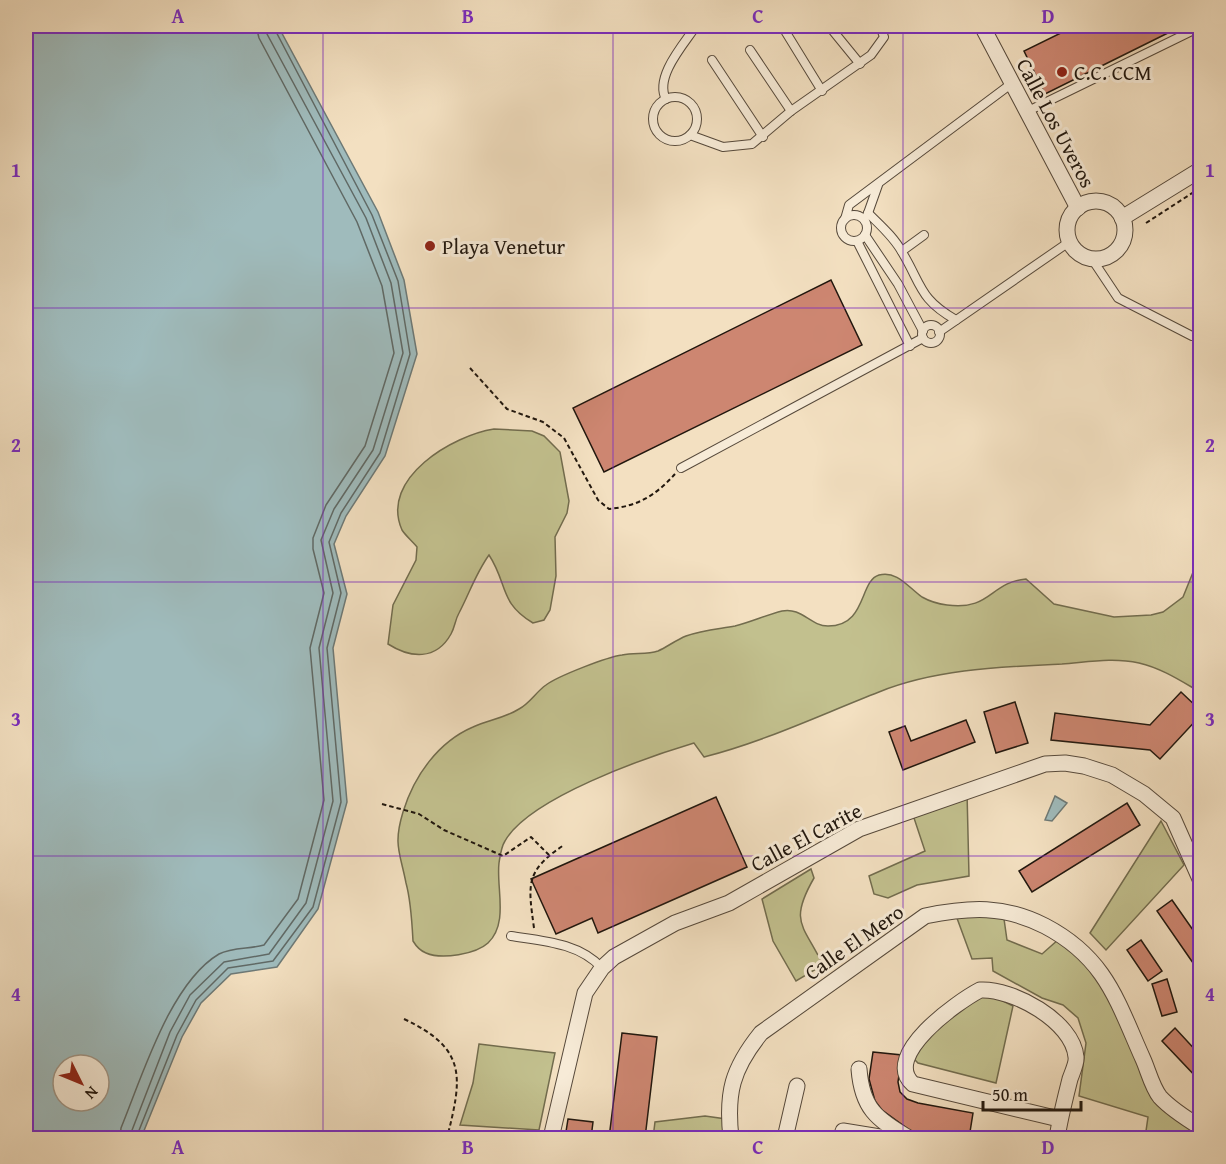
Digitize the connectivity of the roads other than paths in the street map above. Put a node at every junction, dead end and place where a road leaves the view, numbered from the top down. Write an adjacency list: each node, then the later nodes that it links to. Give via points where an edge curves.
1 (696, 26): 12 (lane, via 668,71 663,84)
2 (782, 26): 11 (lane)
3 (829, 26): 9 (lane)
4 (880, 26): 9 (lane, via 884,37 880,46)
5 (982, 26): 10 (street, Calle Los Uveros)
6 (1200, 27): 14 (lane)
7 (750, 50): 13 (lane)
8 (712, 60): 16 (lane)
9 (860, 64): 11 (lane)
10 (1011, 84): 14 (street, Calle Los Uveros); 18 (lane)
11 (822, 91): 13 (lane)
12 (666, 99): 15 (lane, via 681,97 695,108 696,126); 15 (lane, via 654,112 657,130 672,141)
13 (791, 111): 16 (lane)
14 (1026, 112): 19 (street, Calle Los Uveros)
15 (690, 135): 16 (lane, via 723,147 742,147)
16 (763, 137)
17 (1200, 170): 21 (street)
18 (879, 184): 20 (lane); 22 (lane, via 849,205)
19 (1078, 208): 21 (street, via 1091,201 1106,203); 27 (street, via 1069,220)
20 (868, 213): 23 (lane); 28 (lane)
21 (1122, 218): 29 (street, via 1125,233 1119,247 1107,257)
22 (845, 219): 23 (lane, via 860,216); 26 (lane, via 842,233 848,240)
23 (867, 225): 24 (lane)
24 (865, 235): 26 (lane); 32 (lane)
25 (924, 235): 28 (lane)
26 (857, 241): 34 (lane)
27 (1069, 242): 29 (street, via 1078,254); 30 (lane)
28 (902, 251): 30 (lane, via 924,296)
29 (1092, 259): 33 (lane, via 1118,298)
30 (956, 320): 31 (lane)
31 (939, 332): 32 (lane, via 932,325); 32 (lane, via 934,342)
32 (923, 334): 34 (lane)
33 (1192, 336)
34 (910, 346): 35 (lane)
35 (681, 468)
36 (1200, 879): 38 (street, Calle El Carite, via 1173,818 1144,794 1112,775 1084,766 1045,764 859,829 729,903 675,923 626,948)
37 (511, 936): 38 (lane, via 573,947 590,955)
38 (602, 968): 44 (street, Calle El Carite, via 585,993)
39 (859, 1069): 48 (street, via 860,1091 872,1113)
40 (797, 1086): 46 (street)
41 (1059, 1119): 41 (street, via 913,1084 904,1069 914,1044 925,1031 980,990 1003,992 1032,1004 1067,1035 1076,1057); 49 (street)
42 (1200, 1127): 45 (street, Calle El Mero, via 1159,1096 1112,991 1077,944 1022,914 955,910 925,916 761,1033 741,1058 734,1075)
43 (843, 1131): 47 (street)
44 (551, 1138)
45 (731, 1138)
46 (785, 1138)
47 (886, 1138)
48 (909, 1138)
49 (1058, 1138)

